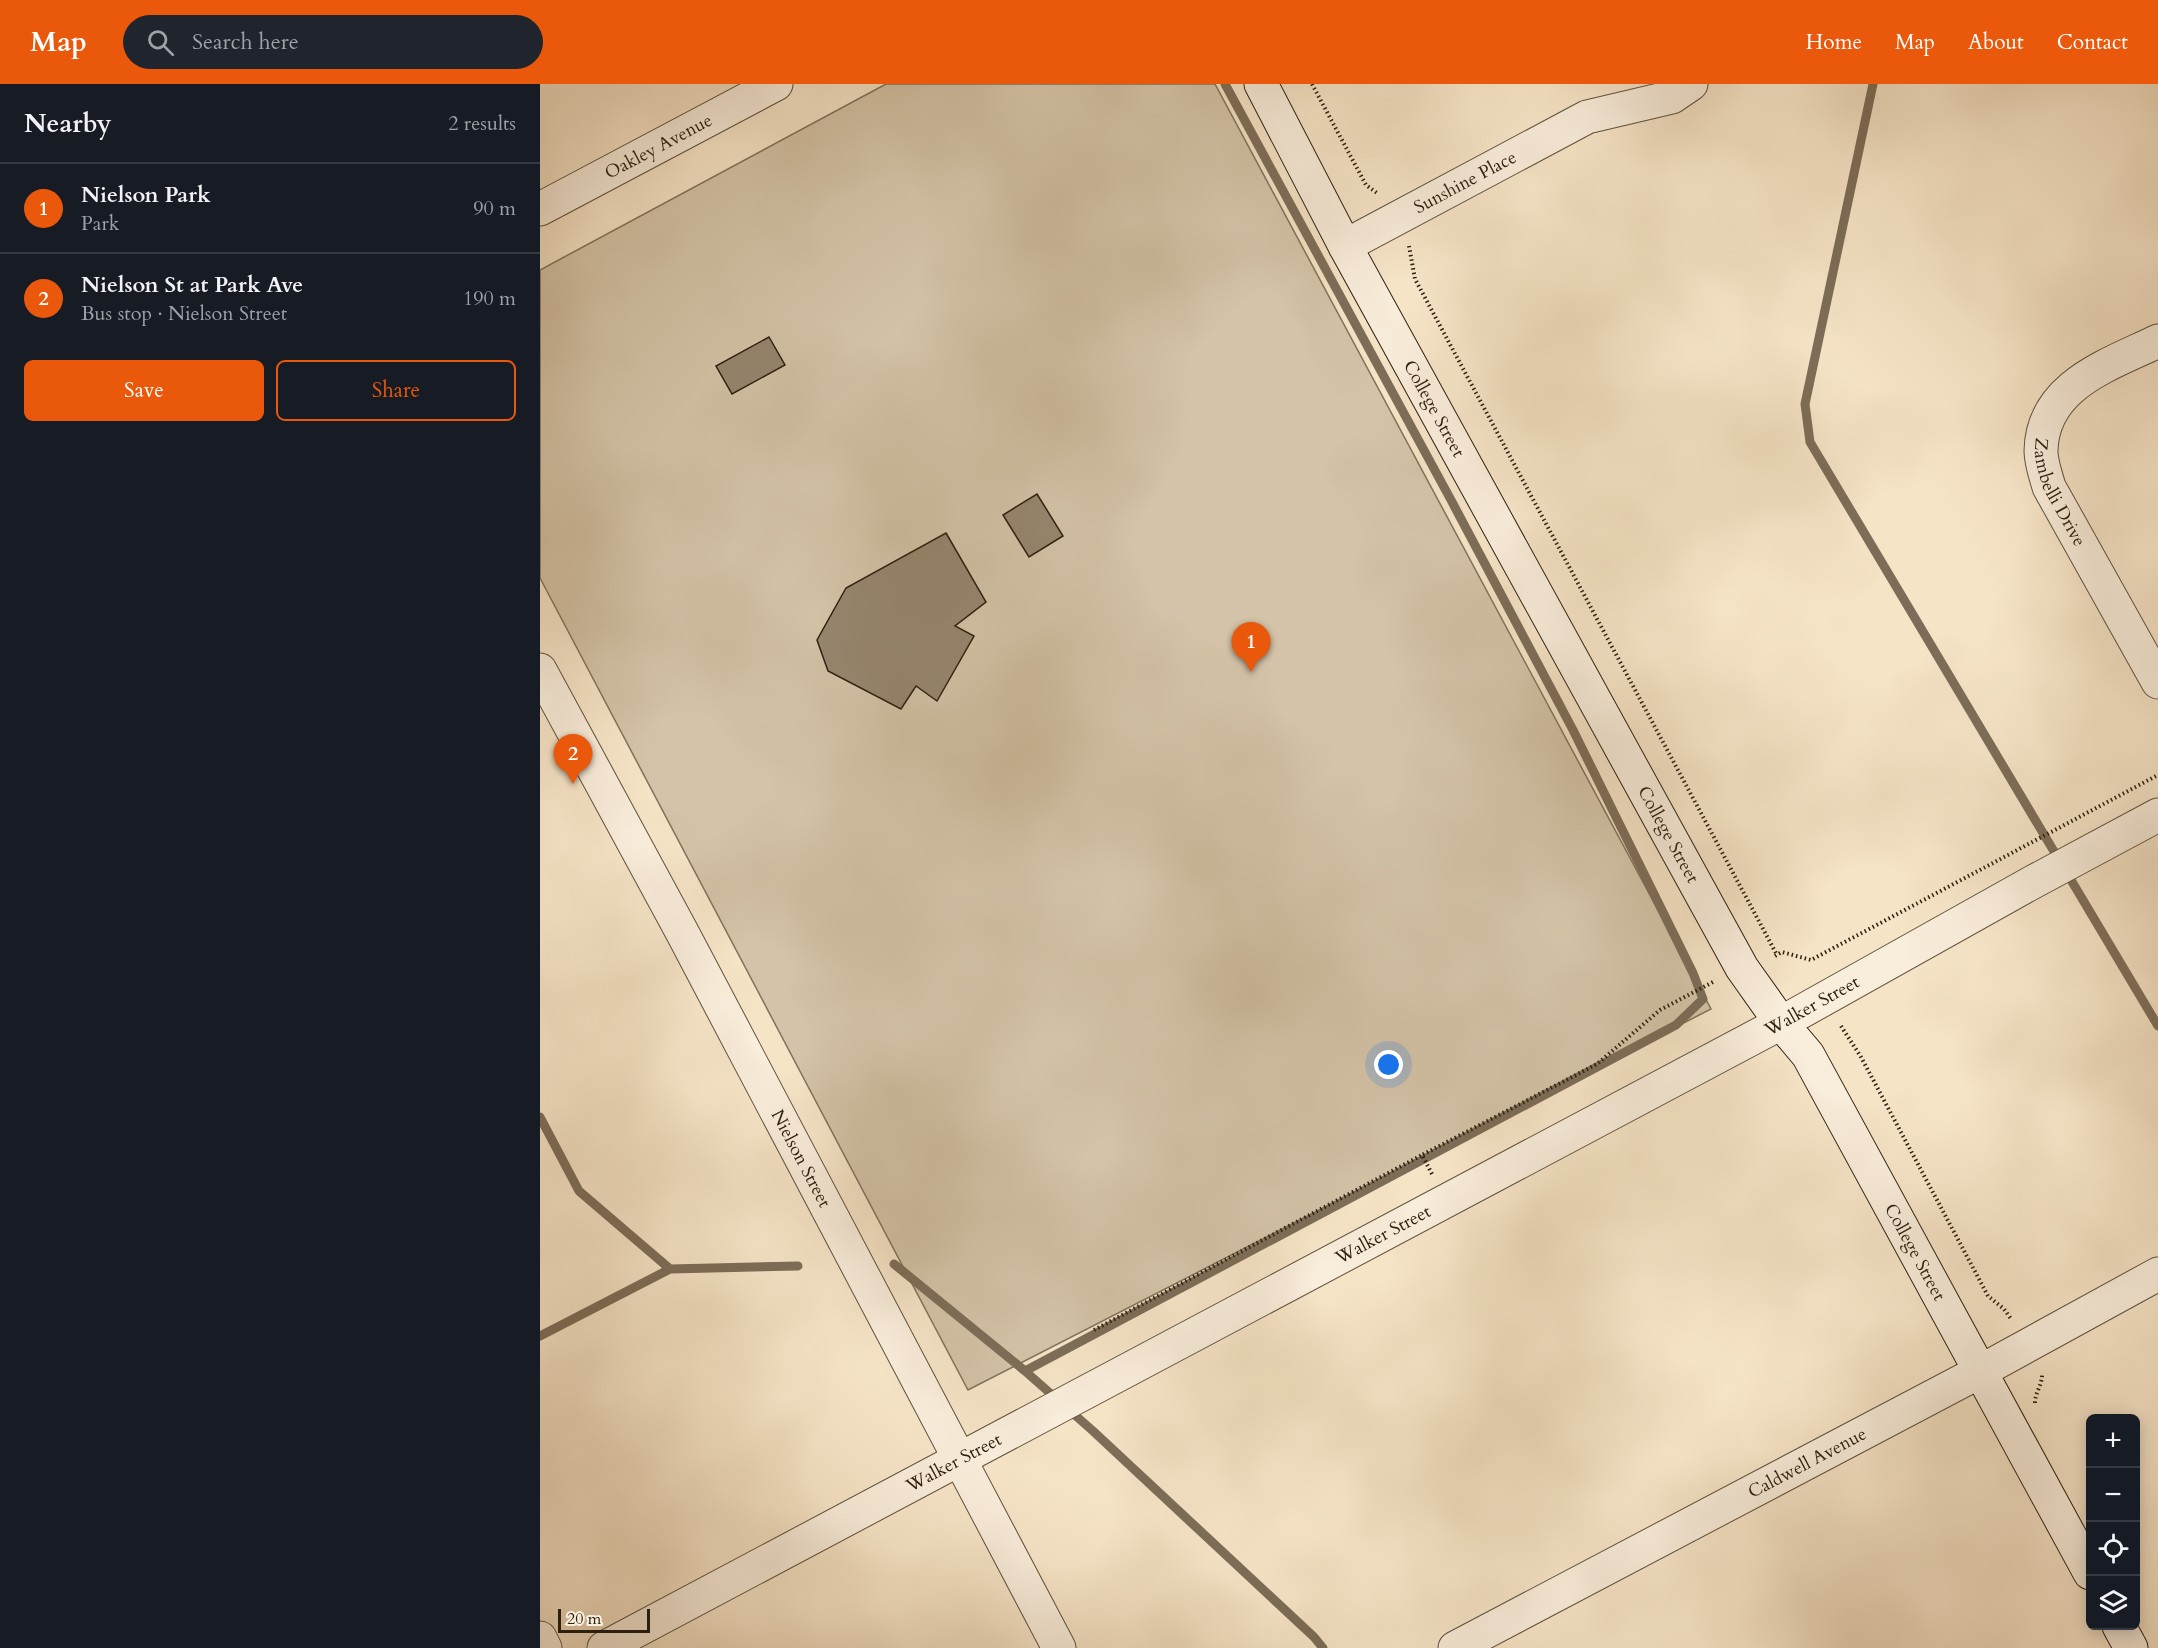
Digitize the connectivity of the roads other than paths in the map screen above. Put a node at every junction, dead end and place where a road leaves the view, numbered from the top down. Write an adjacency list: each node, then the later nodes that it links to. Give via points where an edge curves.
1 (776, 84): 6 (street, Oakley Avenue)
2 (1261, 84): 7 (street, College Street)
3 (1618, 84): 5 (street, Sunshine Place)
4 (1691, 84): 5 (street, Sunshine Place, via 1672,98)
5 (1587, 117): 7 (street, Sunshine Place)
6 (540, 209)
7 (1345, 246): 12 (street, College Street, via 1742,968)
8 (2158, 341): 10 (street, Zambelli Drive, via 2084,377 2061,397 2047,422 2041,452 2049,488)
9 (540, 670): 15 (street, Nielson Street)
10 (2158, 682)
11 (2158, 815): 12 (street, Walker Street)
12 (1781, 1023): 14 (street, College Street, via 1808,1055); 15 (street, Walker Street)
13 (2158, 1274): 14 (street, Caldwell Avenue)
14 (1981, 1371): 16 (street, College Street); 22 (street, Caldwell Avenue)
15 (961, 1459): 20 (street, Walker Street); 21 (street, Nielson Street)
16 (2086, 1564)
17 (2121, 1630): 23 (street)
18 (540, 1638): 19 (street)
19 (545, 1648)
20 (604, 1648)
21 (1059, 1648)
22 (1455, 1648)
23 (2131, 1648)

